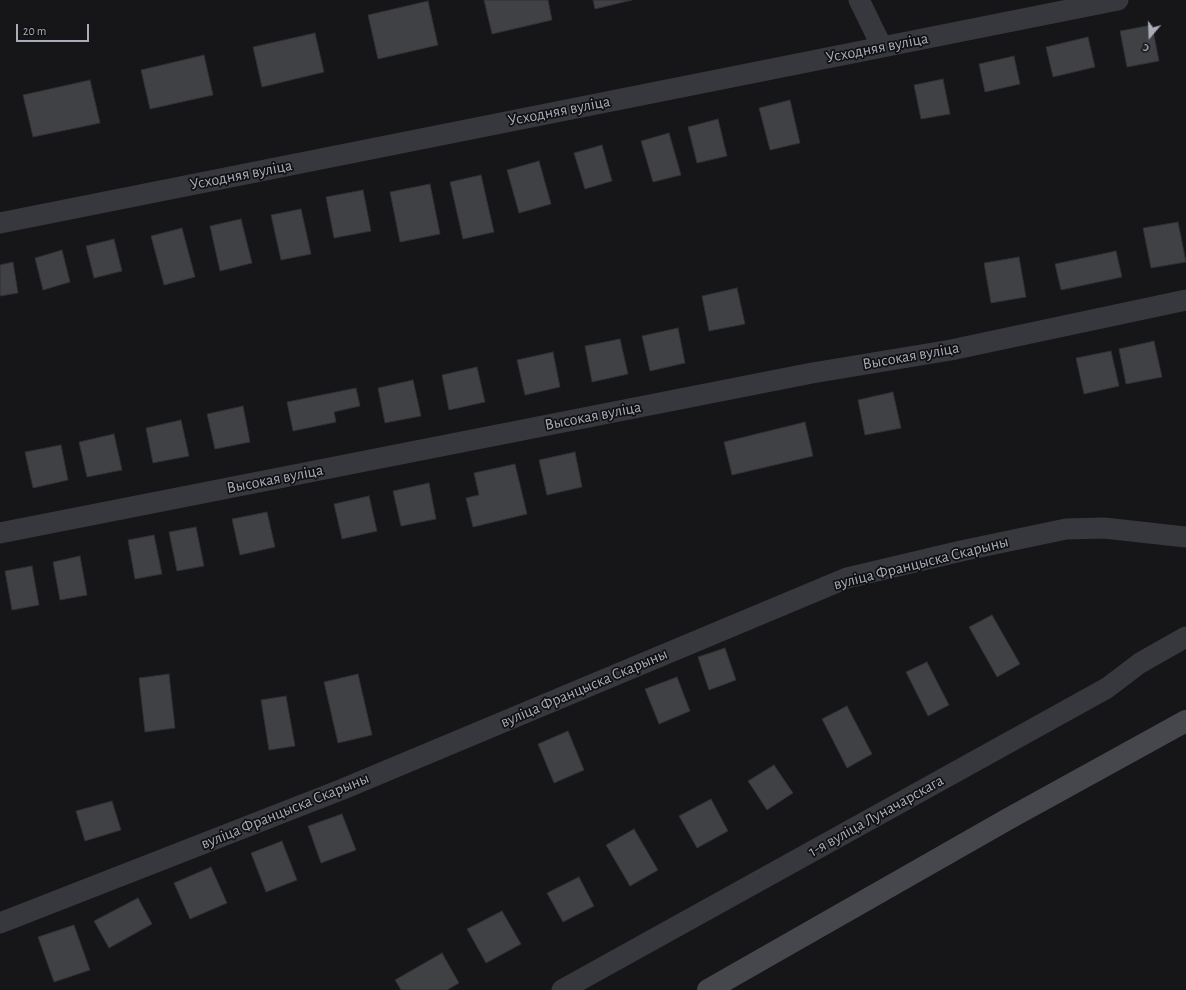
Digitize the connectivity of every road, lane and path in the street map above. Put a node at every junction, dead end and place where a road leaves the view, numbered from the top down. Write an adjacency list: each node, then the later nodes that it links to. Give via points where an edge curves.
1 (860, 0): 3 (street)
2 (1118, 0): 3 (street, Усходняя вуліца)
3 (882, 47): 4 (street, Усходняя вуліца)
4 (0, 223)
5 (1186, 300): 6 (street, Высокая вуліца, via 951,350 804,374)
6 (0, 533)
7 (1186, 537): 10 (street, вуліца Францыска Скарыны, via 1104,528 1066,529 847,578 342,789)
8 (1186, 637): 11 (street, 1-я вуліца Луначарскага, via 1140,663 1107,688)
9 (1186, 721): 12 (street)
10 (0, 923)
11 (562, 990)
12 (708, 990)

